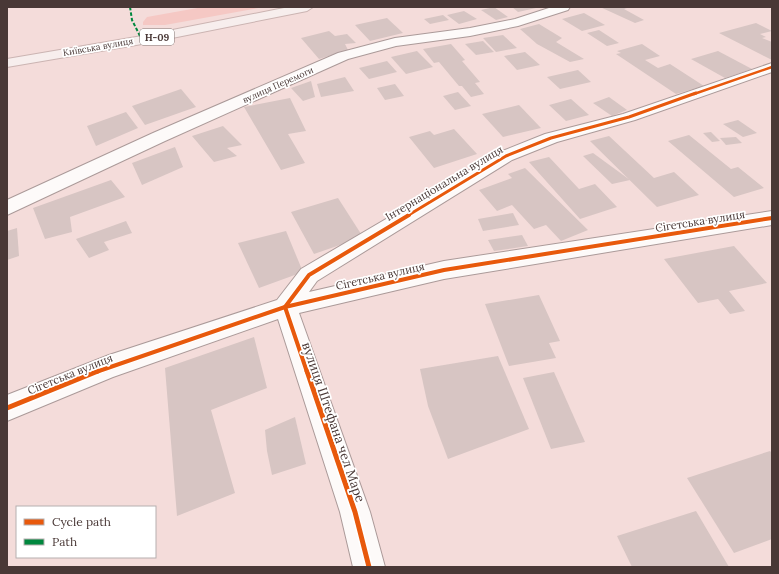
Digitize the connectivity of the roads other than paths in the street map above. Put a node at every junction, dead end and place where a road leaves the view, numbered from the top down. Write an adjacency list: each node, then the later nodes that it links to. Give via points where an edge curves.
1 (307, 7): 3 (main road, Київська вулиця / Н-09, via 142,40)
2 (564, 7): 5 (street, вулиця Перемоги, via 518,22 470,32 394,42 343,56 159,137)
3 (7, 63)
4 (772, 67): 7 (street, Інтернаціональна вулиця, via 629,117 551,138 506,156 309,275)
5 (7, 208)
6 (772, 218): 7 (street, Сігетська вулиця, via 444,270)
7 (284, 307): 8 (street, Сігетська вулиця, via 109,367); 9 (street, вулиця Штефана чел Маре, via 355,512)
8 (7, 408)
9 (369, 567)

